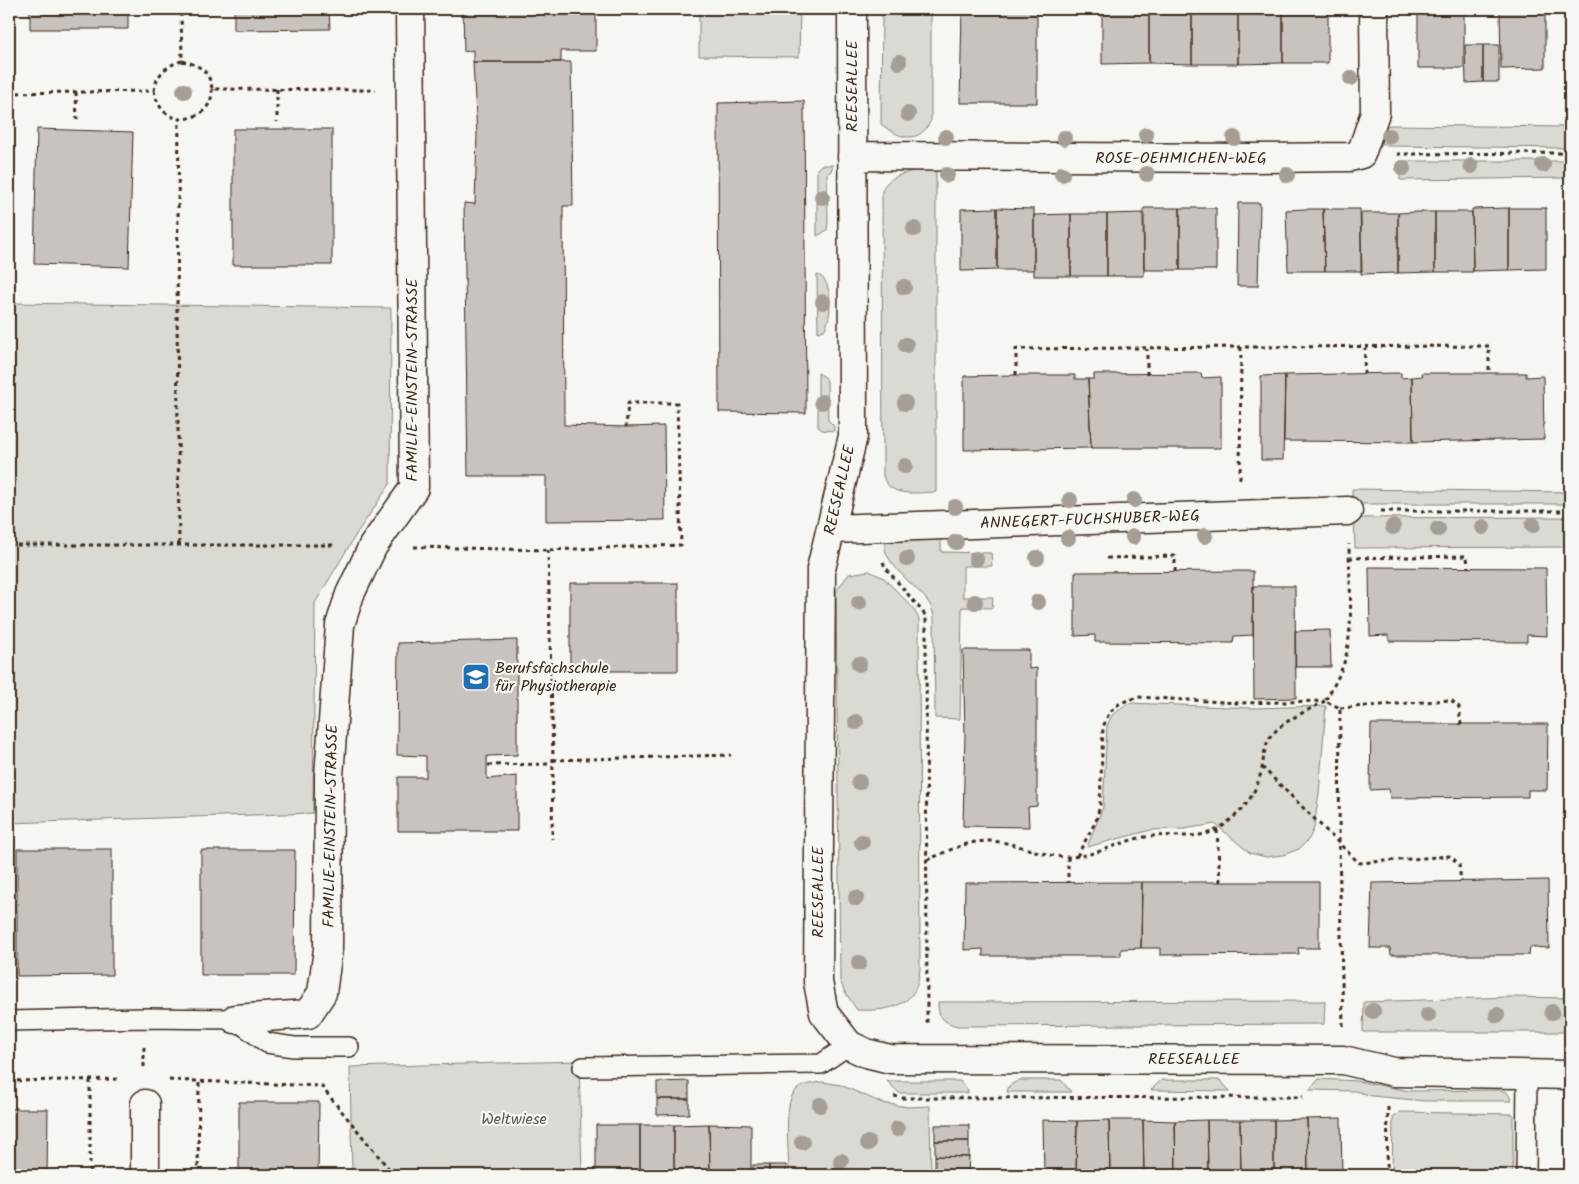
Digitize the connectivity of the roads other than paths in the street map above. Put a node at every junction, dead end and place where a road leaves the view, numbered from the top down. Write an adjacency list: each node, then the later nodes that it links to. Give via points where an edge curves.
1 (410, 9): 7 (street, FAMILIE-EINSTEIN-STRASSE, via 414,488 374,546 350,594 340,625 329,776 328,950 322,993 308,1014)
2 (852, 9): 4 (street, REESEALLEE)
3 (1374, 9): 4 (street, ROSE-OEHMICHEN-WEG, via 1376,113 1362,154 1350,157 1252,158)
4 (852, 156): 6 (street, REESEALLEE, via 853,436)
5 (1348, 511): 6 (street, ANNEGERT-FUCHSHUBER-WEG)
6 (831, 529): 9 (street, REESEALLEE, via 820,569 818,982 824,1013)
7 (235, 1019): 8 (lane); 10 (lane, via 267,1043 294,1047)
8 (9, 1021)
9 (849, 1045): 11 (lane, via 821,1064); 12 (street, REESEALLEE, via 890,1059 1343,1060 1394,1072)
10 (349, 1047)
11 (583, 1067)
12 (1527, 1075): 13 (street, REESEALLEE); 16 (lane)
13 (1570, 1075)
14 (145, 1092): 15 (street)
15 (144, 1175)
16 (1526, 1175)

